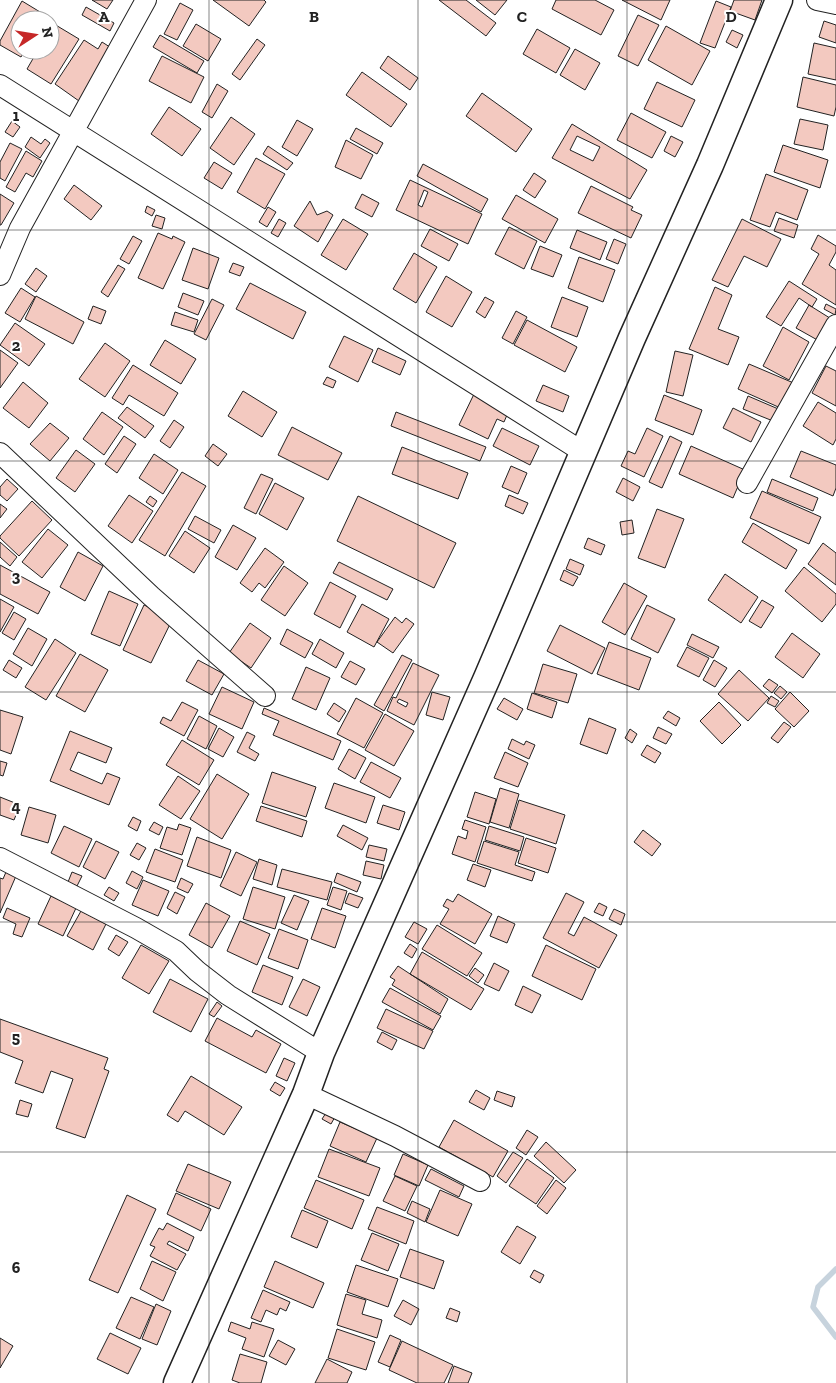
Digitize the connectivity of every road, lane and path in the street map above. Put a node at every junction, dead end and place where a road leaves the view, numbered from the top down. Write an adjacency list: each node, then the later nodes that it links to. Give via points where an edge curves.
1 (146, 0): 6 (street)
2 (779, 0): 9 (main road, via 710,166)
3 (817, 0): 4 (street)
4 (836, 4)
5 (0, 85): 6 (street)
6 (74, 133): 7 (street, via 20,228); 9 (street)
7 (0, 275)
8 (836, 325): 11 (street)
9 (583, 452): 14 (main road)
10 (0, 453): 12 (street, via 151,596)
11 (747, 483)
12 (266, 696)
13 (0, 858): 14 (street, via 176,951 228,995)
14 (321, 1053): 15 (main road)
15 (306, 1094): 16 (street); 17 (main road)
16 (480, 1181)
17 (177, 1383)

